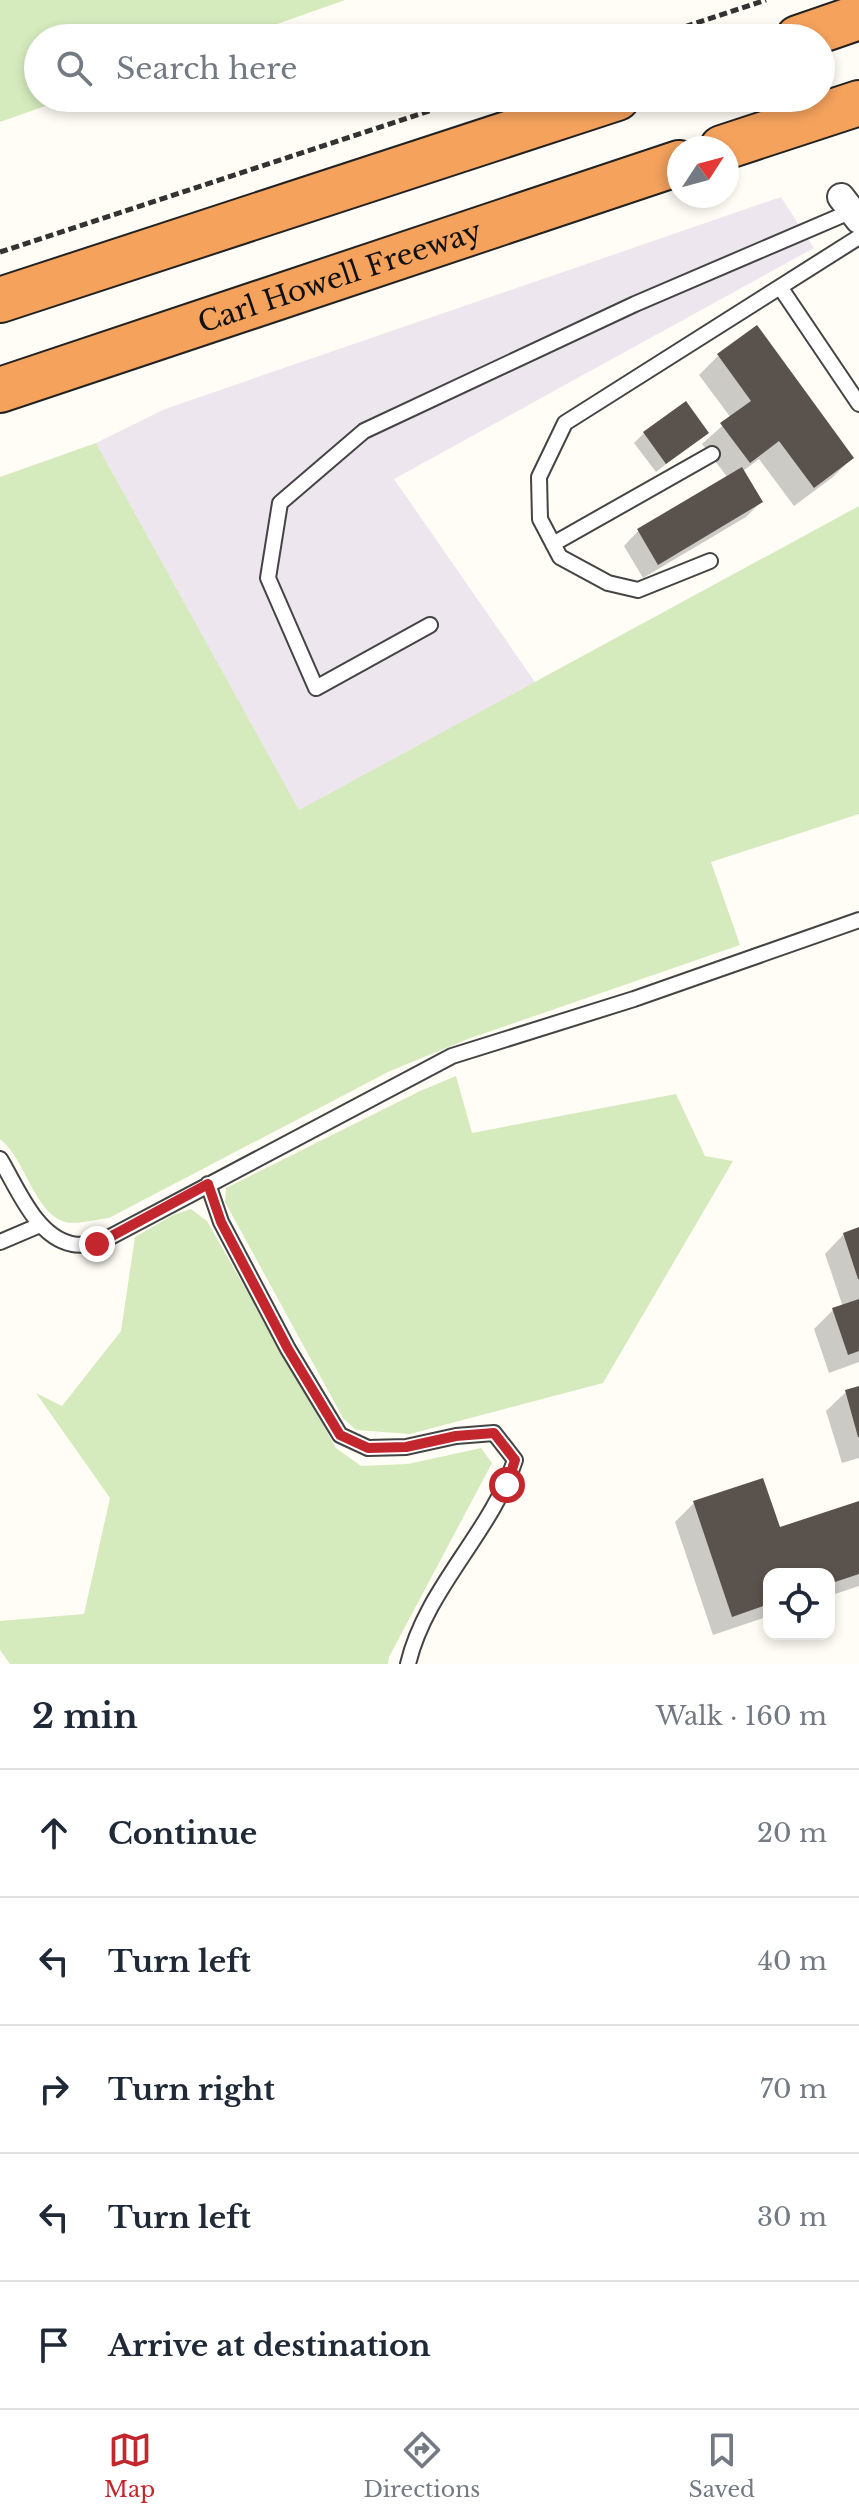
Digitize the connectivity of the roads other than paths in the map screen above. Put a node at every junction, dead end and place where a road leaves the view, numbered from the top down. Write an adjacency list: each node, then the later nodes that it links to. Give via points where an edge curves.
1 (859, 17): 2 (highway)
2 (835, 25)
3 (859, 103): 4 (highway)
4 (835, 111)
5 (574, 112): 12 (highway)
6 (832, 112): 7 (highway)
7 (739, 142)
8 (667, 167): 13 (highway, Carl Howell Freeway)
9 (851, 209): 18 (lane, via 364,431 280,503 268,578 316,688)
10 (859, 237): 11 (lane)
11 (780, 287): 14 (lane); 16 (lane, via 565,423 539,477 540,519)
12 (0, 300)
13 (0, 390)
14 (859, 404)
15 (712, 454): 16 (lane)
16 (553, 544): 17 (lane, via 574,566 638,590)
17 (710, 561)
18 (430, 625)
19 (859, 920): 21 (lane, via 452,1056)
20 (0, 1159): 22 (lane)
21 (208, 1184): 22 (lane, via 97,1244 61,1241); 24 (lane, via 221,1222 340,1435 368,1448 494,1433 515,1460 507,1485 448,1579)
22 (40, 1225): 23 (lane)
23 (0, 1242)
24 (408, 1664)

